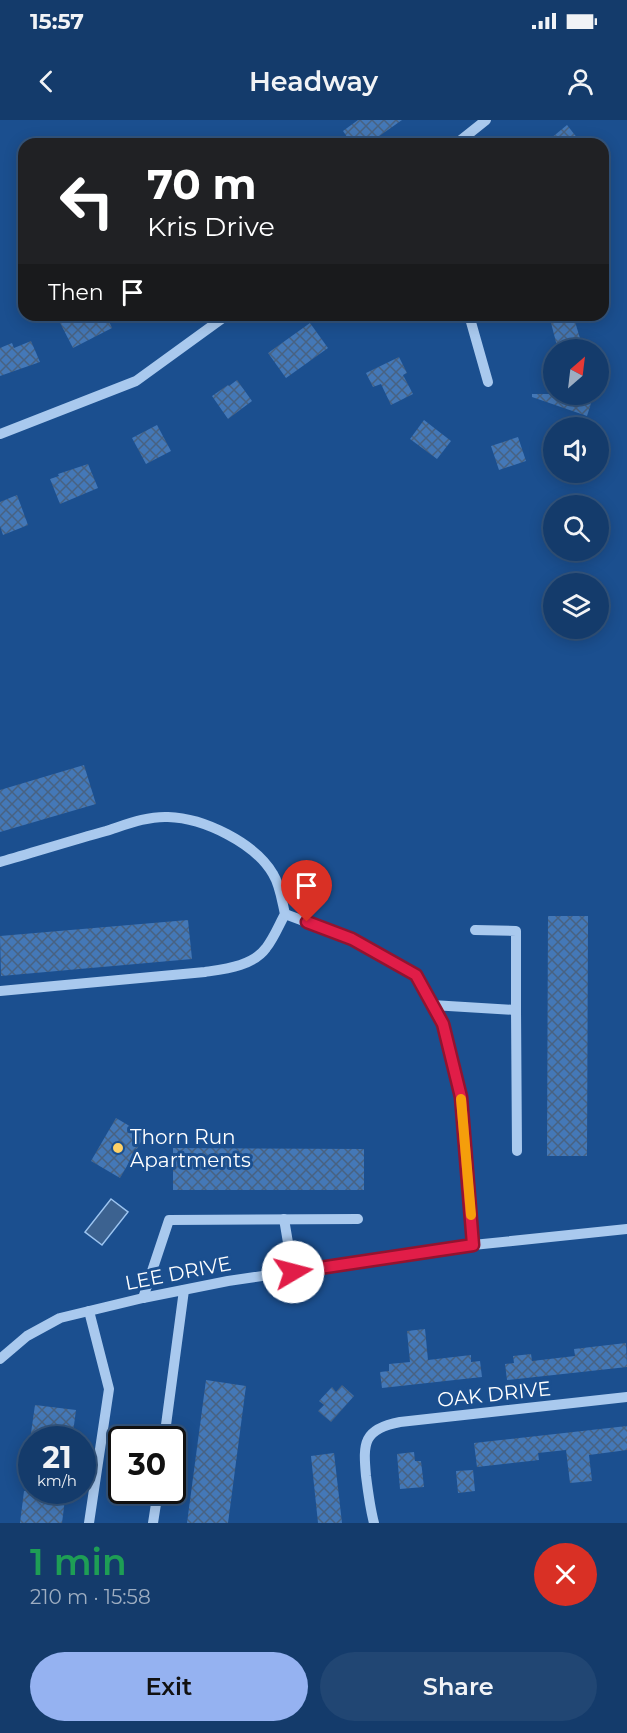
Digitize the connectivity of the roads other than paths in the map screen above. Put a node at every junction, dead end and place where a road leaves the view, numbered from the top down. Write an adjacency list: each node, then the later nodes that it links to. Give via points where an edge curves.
1 (486, 120): 2 (street)
2 (464, 138)
3 (219, 321): 6 (street, via 136,381)
4 (471, 321): 5 (street)
5 (488, 382)
6 (0, 434)
7 (0, 862): 8 (street, via 138,821 167,817 196,821 231,835 260,858 274,875)
8 (285, 914): 10 (street, via 266,949 229,968); 11 (street, via 352,939 416,975)
9 (475, 930): 12 (street, via 516,931)
10 (0, 990)
11 (432, 1005): 12 (street); 17 (street, via 443,1024 461,1097)
12 (516, 1010): 13 (street)
13 (517, 1151)
14 (284, 1219): 15 (street); 18 (street); 20 (street, via 169,1220)
15 (358, 1219)
16 (627, 1229): 17 (street, LEE DRIVE)
17 (473, 1245): 18 (street, LEE DRIVE)
18 (293, 1272): 19 (street, LEE DRIVE)
19 (184, 1290): 20 (street, LEE DRIVE); 24 (street)
20 (143, 1298): 21 (street, LEE DRIVE)
21 (89, 1311): 22 (street, LEE DRIVE, via 60,1318 27,1336); 26 (street, via 109,1389)
22 (0, 1358)
23 (627, 1397): 28 (street, OAK DRIVE, via 381,1427 369,1438 364,1454)
24 (166, 1426)
25 (156, 1504): 27 (street)
26 (89, 1523)
27 (153, 1523)
28 (374, 1523)

